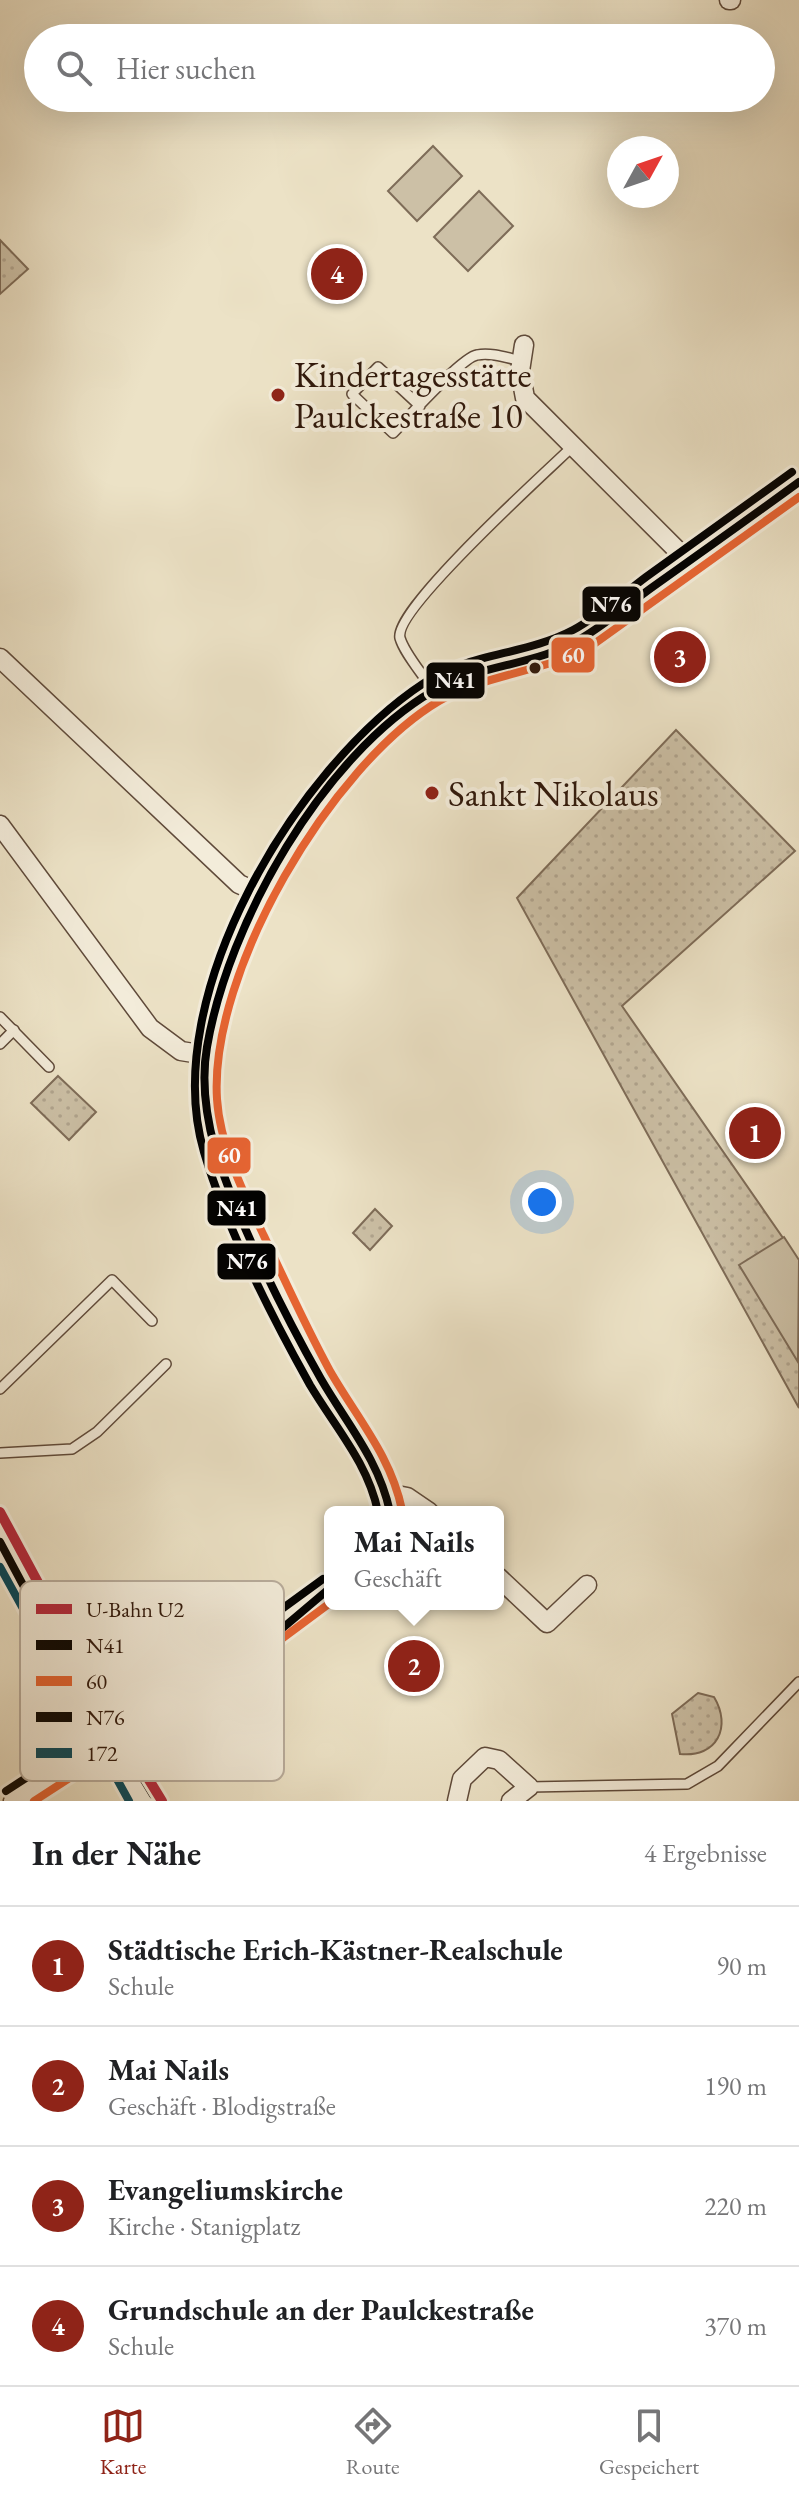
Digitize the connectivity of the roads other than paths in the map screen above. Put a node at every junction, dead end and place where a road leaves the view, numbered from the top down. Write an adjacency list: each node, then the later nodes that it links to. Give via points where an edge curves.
1 (523, 353): 2 (lane, via 467,358); 3 (street, via 525,398)
2 (420, 406): 2 (lane, via 393,433 352,394 378,367)
3 (572, 447): 5 (street); 7 (lane, via 424,591 401,624 400,638)
4 (799, 482): 5 (street)
5 (689, 562): 7 (street, via 567,646)
6 (0, 658): 9 (street, via 239,884)
7 (433, 691): 9 (street, via 376,733 325,796)
8 (0, 825): 13 (street, via 150,1028 181,1051)
9 (261, 894): 13 (street, via 224,980)
10 (0, 1017): 11 (lane)
11 (14, 1030): 12 (lane); 14 (lane)
12 (0, 1044)
13 (206, 1055): 19 (street, via 205,1102 225,1177 321,1380 363,1442)
14 (49, 1067)
15 (152, 1321): 17 (lane, via 112,1280)
16 (166, 1364): 18 (lane, via 97,1432 72,1449)
17 (0, 1389)
18 (0, 1453)
19 (388, 1503): 20 (street, via 407,1497)
20 (420, 1506)
21 (0, 1542): 22 (main road)
22 (21, 1581)
23 (504, 1583): 24 (street, via 547,1623)
24 (587, 1585)
25 (324, 1593): 26 (street)
26 (284, 1627)
27 (799, 1682): 30 (lane, via 718,1766 687,1784)
28 (42, 1781): 31 (street)
29 (131, 1781): 32 (main road)
30 (529, 1787): 33 (street, via 499,1760 485,1757 462,1779); 34 (street)
31 (13, 1801)
32 (143, 1801)
33 (457, 1801)
34 (511, 1801)

